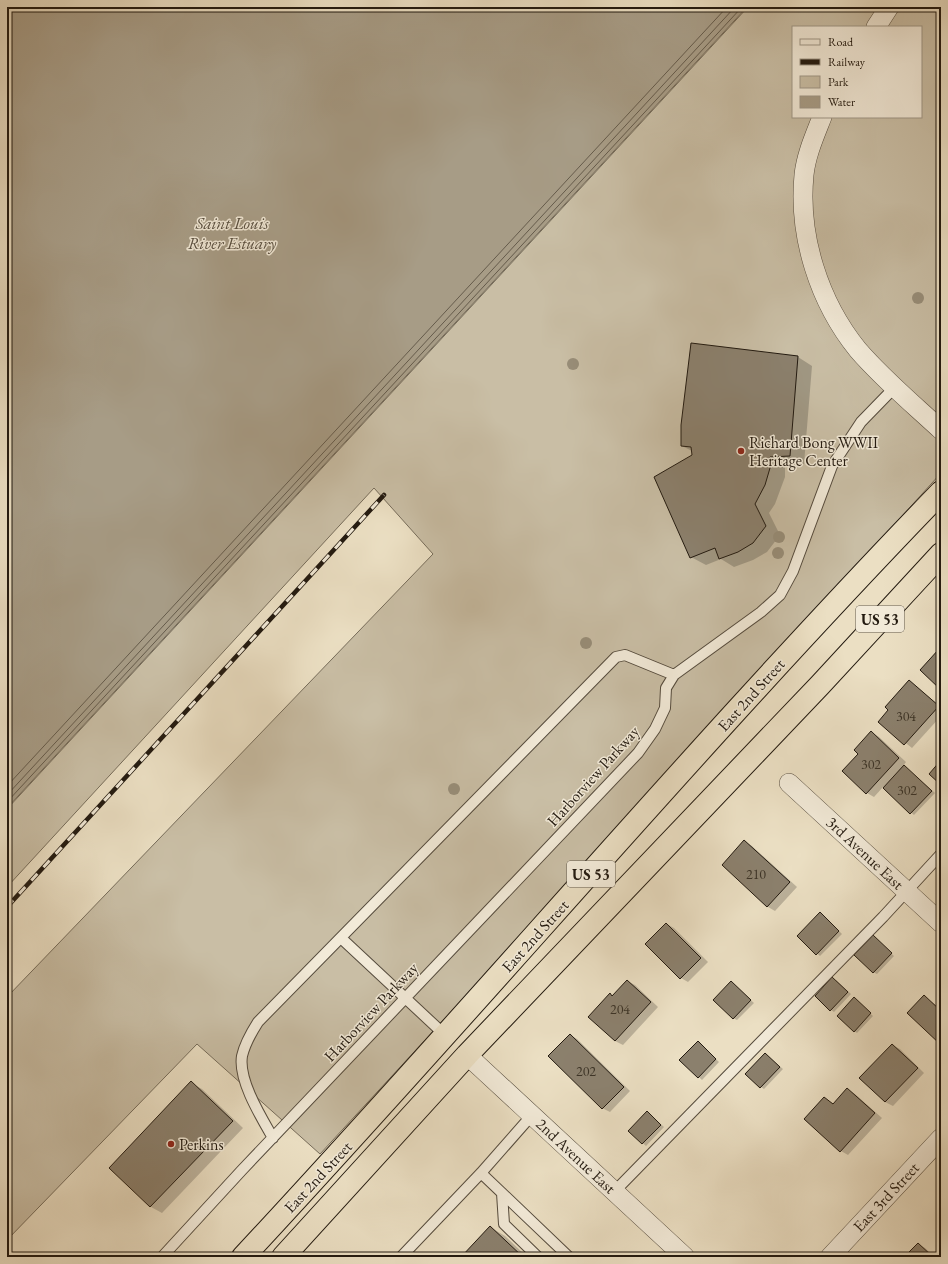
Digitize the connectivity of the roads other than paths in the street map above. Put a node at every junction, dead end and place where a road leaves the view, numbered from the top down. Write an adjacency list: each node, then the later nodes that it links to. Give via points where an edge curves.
1 (889, 7): 2 (street)
2 (877, 26)
3 (822, 118): 4 (street, via 804,174 804,211 811,255 838,322 859,350)
4 (896, 387): 5 (street); 8 (lane, Harborview Parkway, via 862,422 832,466 793,570 780,595 761,612)
5 (941, 430)
6 (941, 492): 15 (highway, East 2nd Street / US 53, via 816,623)
7 (941, 554): 16 (highway, East 2nd Street / US 53, via 820,685)
8 (674, 675): 13 (lane, via 625,655 616,657); 14 (lane, Harborview Parkway, via 666,688 665,708 655,729 638,752)
9 (789, 783): 11 (street, 3rd Avenue East)
10 (941, 854): 11 (lane)
11 (907, 892): 12 (street, 3rd Avenue East); 21 (lane)
12 (941, 923)
13 (341, 938): 14 (lane); 18 (lane, via 258,1022 247,1039 242,1057 242,1073 258,1112)
14 (405, 998): 15 (lane); 18 (lane, Harborview Parkway)
15 (446, 1036): 16 (highway); 24 (highway, East 2nd Street / US 53)
16 (467, 1055): 17 (street, 2nd Avenue East); 25 (highway, East 2nd Street / US 53)
17 (532, 1115): 20 (lane); 21 (street, 2nd Avenue East)
18 (273, 1138): 23 (lane, Harborview Parkway)
19 (941, 1138): 30 (street, East 3rd Street)
20 (481, 1173): 22 (lane); 26 (lane)
21 (614, 1192): 29 (street, 2nd Avenue East)
22 (502, 1193): 27 (lane, via 504,1224); 28 (lane)
23 (162, 1257)
24 (243, 1257)
25 (283, 1257)
26 (401, 1257)
27 (538, 1257)
28 (569, 1257)
29 (685, 1257)
30 (830, 1257)

